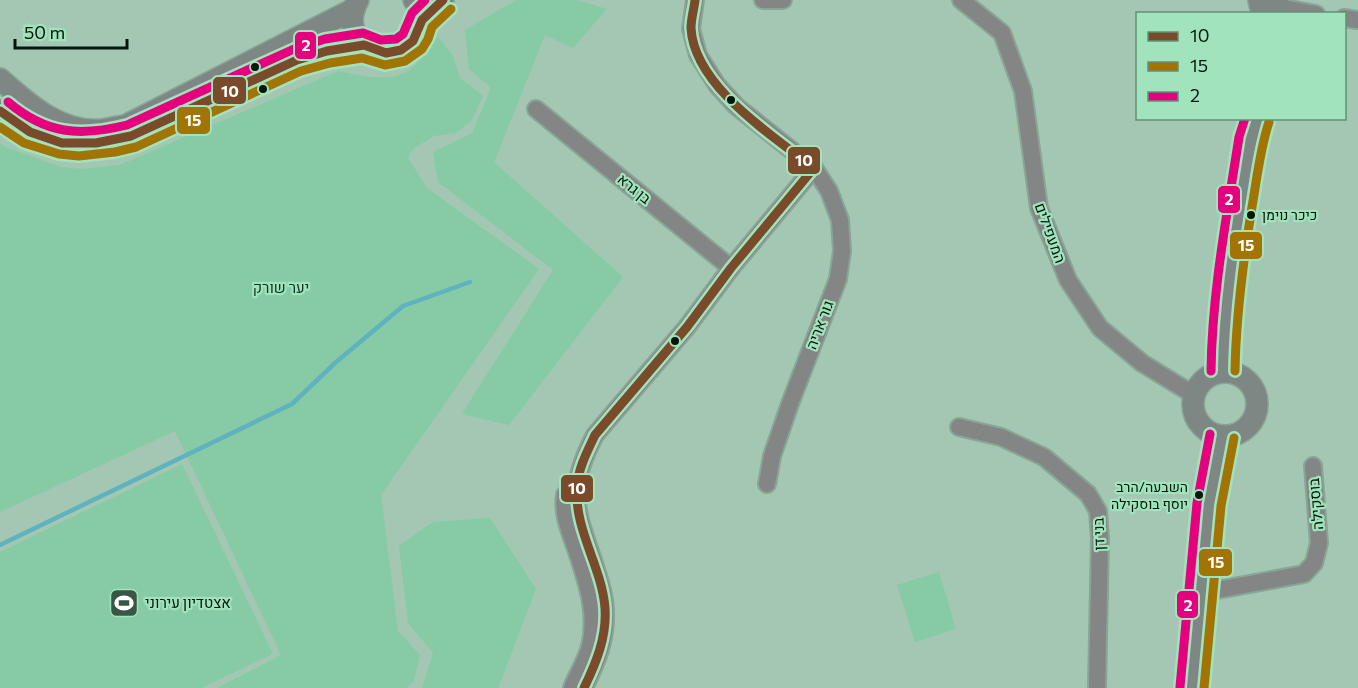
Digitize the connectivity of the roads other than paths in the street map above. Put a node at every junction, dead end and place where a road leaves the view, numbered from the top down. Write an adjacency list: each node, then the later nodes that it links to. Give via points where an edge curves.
1 (414, 0): 10 (main road)
2 (443, 0): 10 (main road)
3 (695, 0): 16 (street, גור אריה, via 691,29 698,55 717,85)
4 (763, 0): 5 (street)
5 (783, 0)
6 (961, 0): 19 (street, המעפילים, via 1002,33 1023,92 1039,208 1068,280 1100,328 1142,363)
7 (356, 3): 11 (main road, via 353,28); 12 (main road, via 125,126 77,128 34,108)
8 (1271, 7): 9 (street)
9 (1303, 12)
10 (420, 22): 11 (main road, via 418,33 404,49 383,53)
11 (364, 45): 14 (main road, via 297,60 131,136 105,144 76,145 43,139 8,120)
12 (0, 79)
13 (536, 109): 17 (street, בן גרא)
14 (0, 111)
15 (1253, 129): 18 (main road, via 1227,295)
16 (814, 168): 17 (street); 23 (street, גור אריה, via 829,191 840,220 842,251 838,279 791,401)
17 (731, 268): 25 (street, via 698,300 591,423 576,450 564,501 593,617 589,648); 26 (street, via 687,327 595,435 579,469 575,501 604,596 605,613 602,647)
18 (1223, 371): 19 (main road, via 1208,376); 21 (main road, via 1246,378 1256,392 1258,408 1246,429)
19 (1194, 395): 21 (main road, via 1194,411 1201,426)
20 (959, 427): 27 (street, בני דן, via 1001,437 1044,457 1088,494 1098,511)
21 (1222, 436): 24 (main road, via 1209,504)
22 (1313, 466): 24 (street, בוסקילה, via 1319,543 1314,563 1304,574)
23 (767, 484)
24 (1201, 593): 28 (main road)
25 (572, 688)
26 (584, 688)
27 (1097, 688)
28 (1192, 688)

